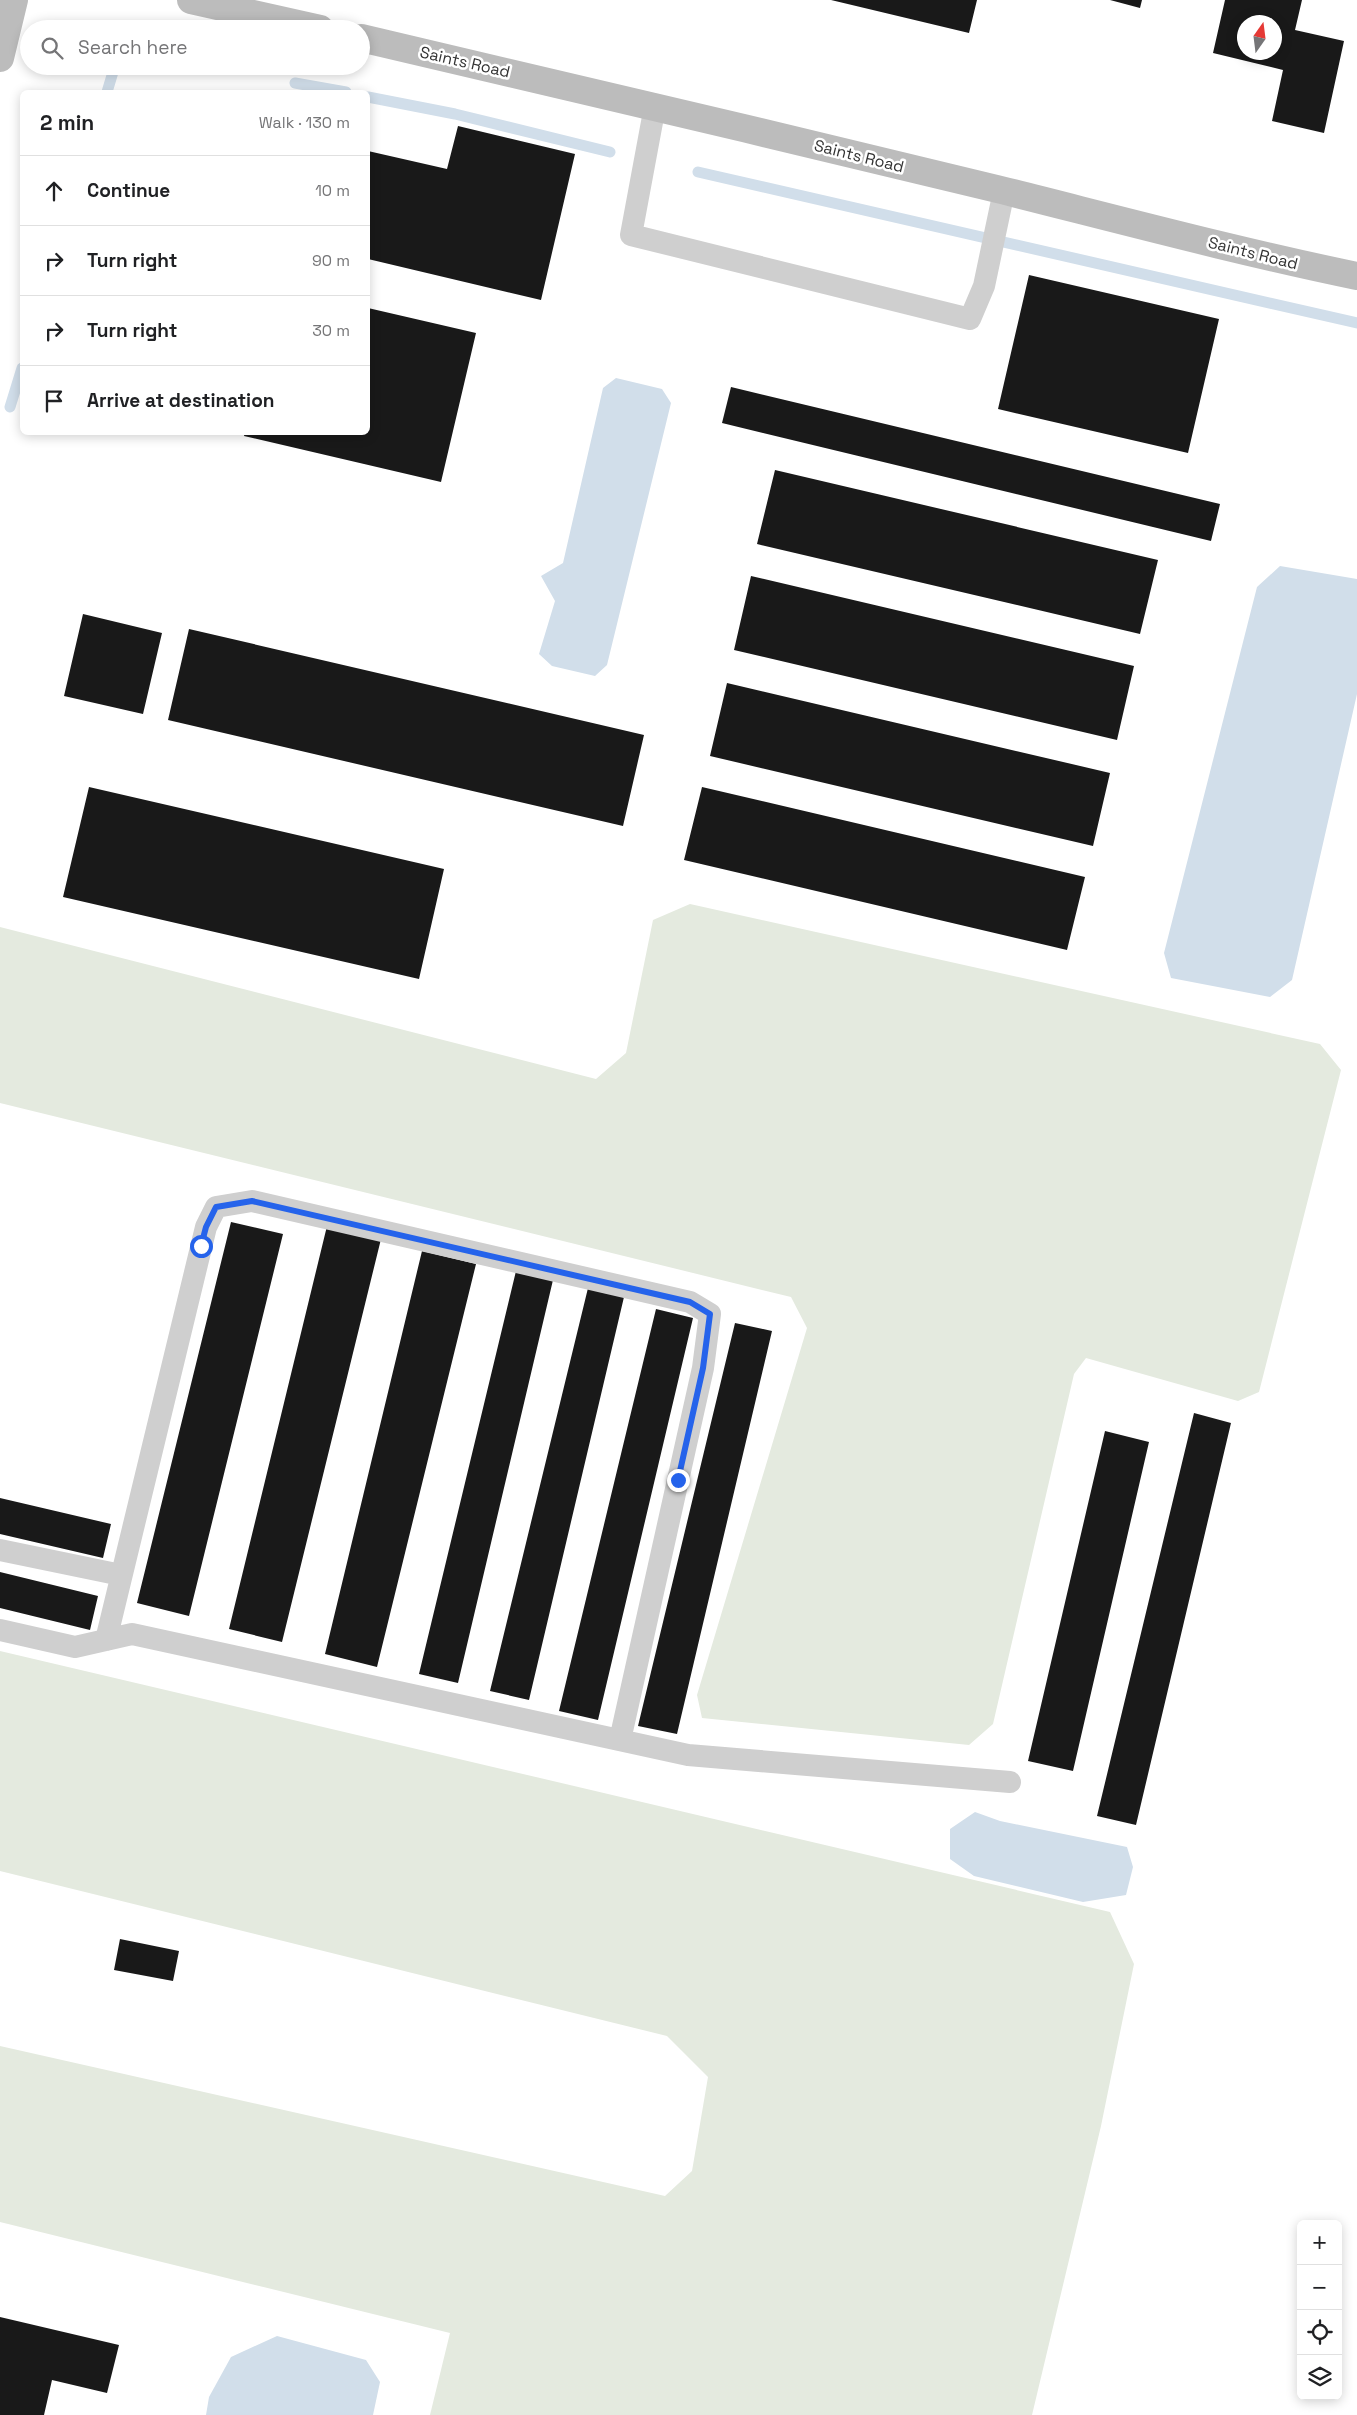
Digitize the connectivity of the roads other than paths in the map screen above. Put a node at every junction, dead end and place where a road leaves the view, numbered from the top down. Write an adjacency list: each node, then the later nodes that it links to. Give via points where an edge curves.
1 (14, 0): 5 (street)
2 (192, 0): 3 (street)
3 (280, 20)
4 (370, 40): 6 (street, Saints Road)
5 (0, 58)
6 (656, 106): 7 (street, Saints Road); 7 (lane, via 631,235 970,319 984,286)
7 (1004, 191): 8 (street, Saints Road, via 1291,263)
8 (1357, 276)
9 (0, 1550): 10 (lane)
10 (121, 1575): 12 (lane); 13 (lane, via 206,1227 216,1207 252,1201 690,1302 710,1314 703,1368)
11 (0, 1630): 12 (lane, via 75,1647)
12 (106, 1640): 13 (lane, via 132,1634)
13 (620, 1740): 14 (lane, via 688,1756)
14 (1010, 1782)

